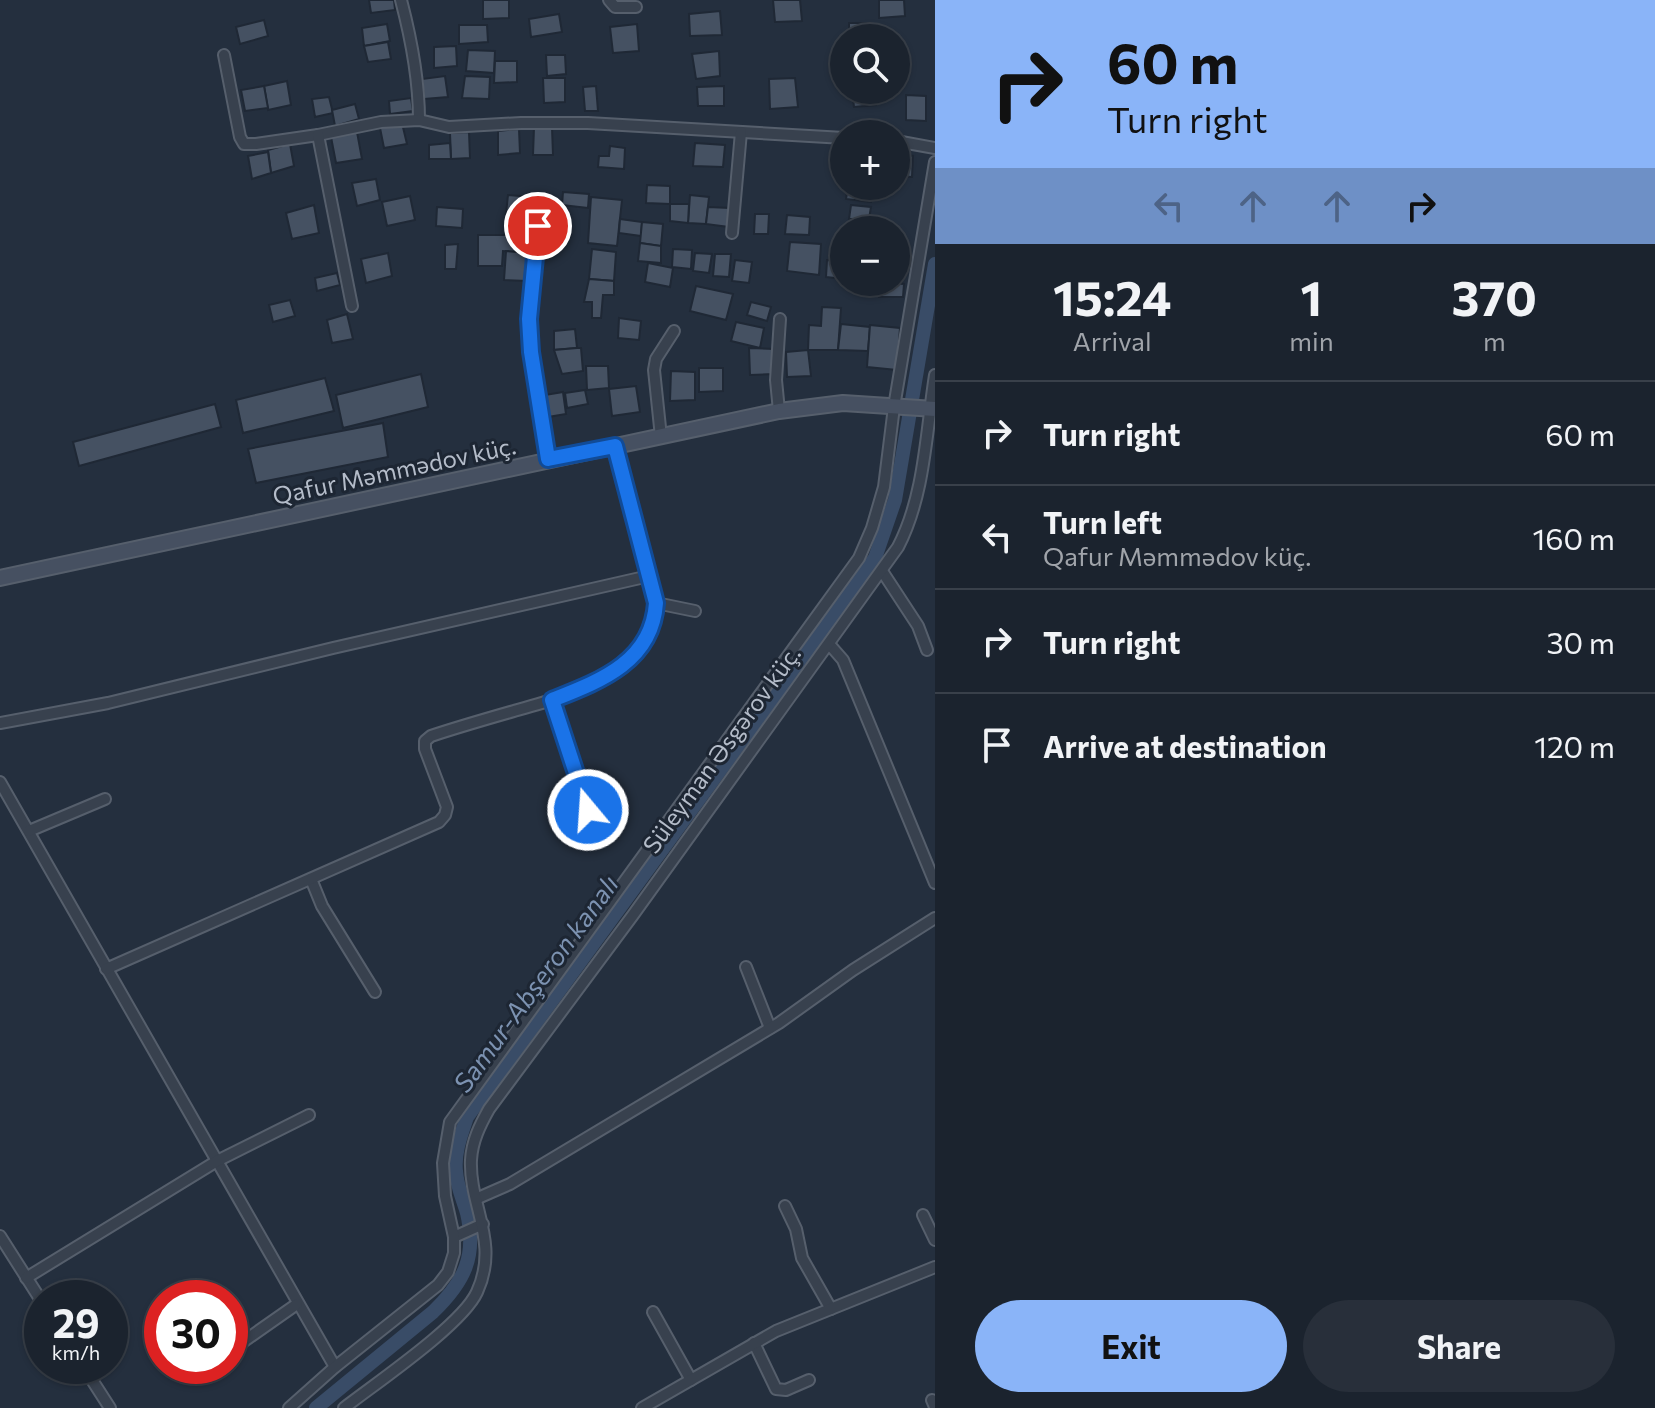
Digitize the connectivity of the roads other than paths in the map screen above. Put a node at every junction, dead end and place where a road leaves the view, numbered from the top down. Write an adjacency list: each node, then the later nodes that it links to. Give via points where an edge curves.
1 (401, 0): 5 (street)
2 (609, 0): 3 (street, via 615,7)
3 (636, 7)
4 (224, 55): 7 (street, via 244,144)
5 (419, 120): 6 (street, via 449,127 588,123); 7 (street)
6 (741, 132): 8 (street); 13 (street)
7 (318, 135): 14 (street)
8 (830, 137)
9 (910, 144): 10 (street)
10 (935, 148)
11 (935, 162): 18 (street, Süleyman Əsgərov küç.)
12 (538, 226): 23 (street, via 529,319)
13 (732, 233)
14 (352, 306)
15 (780, 319): 20 (street)
16 (674, 331): 21 (street, via 654,370)
17 (935, 375): 19 (street, Süleyman Əsgərov küç.)
18 (894, 407): 19 (street, Qafur Məmmədov küç.); 20 (street, Qafur Məmmədov küç., via 843,403); 51 (street, Süleyman Əsgərov küç., via 884,487 859,558 450,1122 443,1163)
19 (932, 409): 24 (street, Süleyman Əsgərov küç., via 913,510)
20 (779, 411): 21 (street, Qafur Məmmədov küç.)
21 (661, 437): 22 (street, Qafur Məmmədov küç.)
22 (615, 446): 23 (street, Qafur Məmmədov küç.); 25 (street)
23 (548, 459): 26 (street, Qafur Məmmədov küç.)
24 (882, 571): 29 (street, Süleyman Əsgərov küç.); 30 (street, via 918,626)
25 (649, 576): 27 (street); 32 (street, via 108,703)
26 (0, 578)
27 (656, 603): 28 (street); 31 (street, via 652,628 621,667)
28 (695, 611)
29 (829, 644): 38 (street, via 843,660); 46 (street, Süleyman Əsgərov küç., via 489,1109 472,1149)
30 (927, 650)
31 (552, 700): 35 (street); 37 (street, via 431,736 425,749 445,798 445,815)
32 (0, 723)
33 (0, 782): 36 (street)
34 (105, 799): 36 (street)
35 (588, 810)
36 (29, 831): 41 (street)
37 (311, 879): 41 (street); 42 (street)
38 (935, 883)
39 (935, 918): 43 (street)
40 (746, 967): 43 (street)
41 (106, 969): 45 (street)
42 (375, 992)
43 (770, 1028): 46 (street, via 510,1184)
44 (309, 1115): 45 (street)
45 (217, 1161): 54 (street); 55 (street)
46 (478, 1198): 49 (street, Süleyman Əsgərov küç.)
47 (785, 1206): 56 (street, via 802,1258)
48 (923, 1215): 52 (street)
49 (483, 1224): 51 (street); 66 (street, Süleyman Əsgərov küç., via 484,1270 476,1294 459,1317)
50 (0, 1236): 54 (street)
51 (454, 1237): 60 (street, Süleyman Əsgərov küç., via 442,1282)
52 (935, 1240)
53 (935, 1267): 56 (street)
54 (26, 1278)
55 (297, 1304): 58 (street); 60 (street)
56 (831, 1309): 59 (street)
57 (653, 1312): 61 (street)
58 (248, 1338)
59 (754, 1343): 61 (street); 62 (street, via 776,1389)
60 (335, 1367): 65 (street, Süleyman Əsgərov küç.)
61 (691, 1380): 67 (street)
62 (809, 1380)
63 (95, 1384): 64 (street)
64 (110, 1408)
65 (289, 1408)
66 (344, 1408)
67 (642, 1408)

